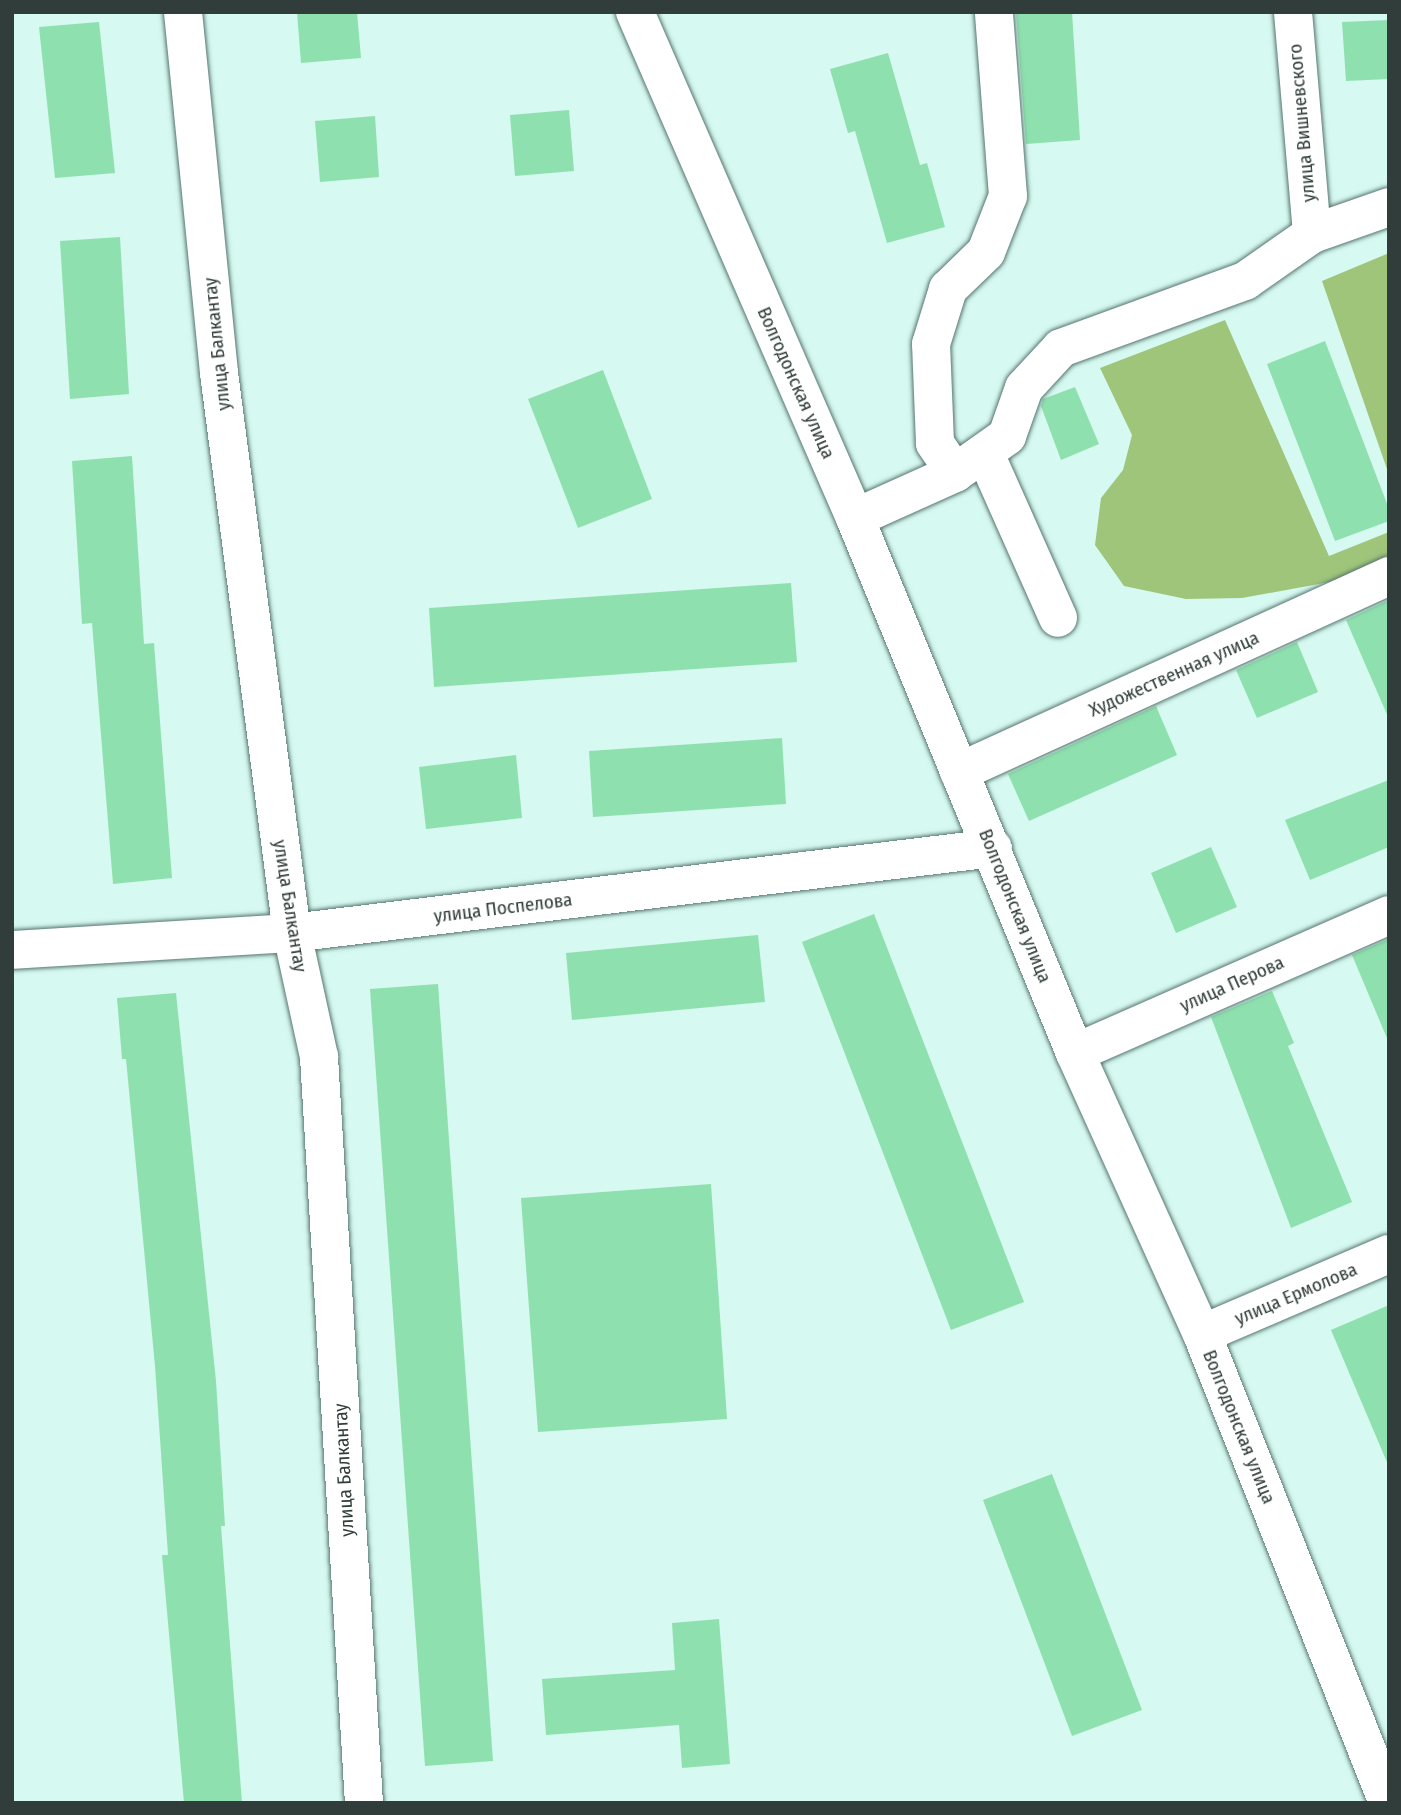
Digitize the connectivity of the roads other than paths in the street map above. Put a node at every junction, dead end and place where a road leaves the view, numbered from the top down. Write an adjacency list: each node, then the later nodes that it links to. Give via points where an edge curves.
1 (183, 12): 14 (street, улица Балкантау, via 219,373)
2 (635, 12): 8 (street, Волгодонская улица)
3 (994, 12): 7 (street, via 1008,196 986,252 948,289 931,344 936,443)
4 (1293, 12): 6 (street, улица Вишневского)
5 (1389, 207): 6 (street)
6 (1312, 234): 7 (street, via 1245,281 1061,348 1024,388 1007,436)
7 (971, 464): 8 (street); 10 (street)
8 (855, 518): 11 (street, Волгодонская улица)
9 (1389, 576): 11 (street, Художественная улица)
10 (1058, 618)
11 (959, 772): 12 (street, Волгодонская улица)
12 (993, 848): 14 (street, улица Поспелова); 16 (street, Волгодонская улица)
13 (1389, 915): 16 (street, улица Перова)
14 (292, 933): 15 (street, улица Поспелова); 19 (street, улица Балкантау, via 319,1057)
15 (12, 950)
16 (1075, 1052): 18 (street, Волгодонская улица)
17 (1389, 1254): 18 (street, улица Ермолова)
18 (1202, 1334): 20 (street, Волгодонская улица)
19 (364, 1803)
20 (1388, 1803)

